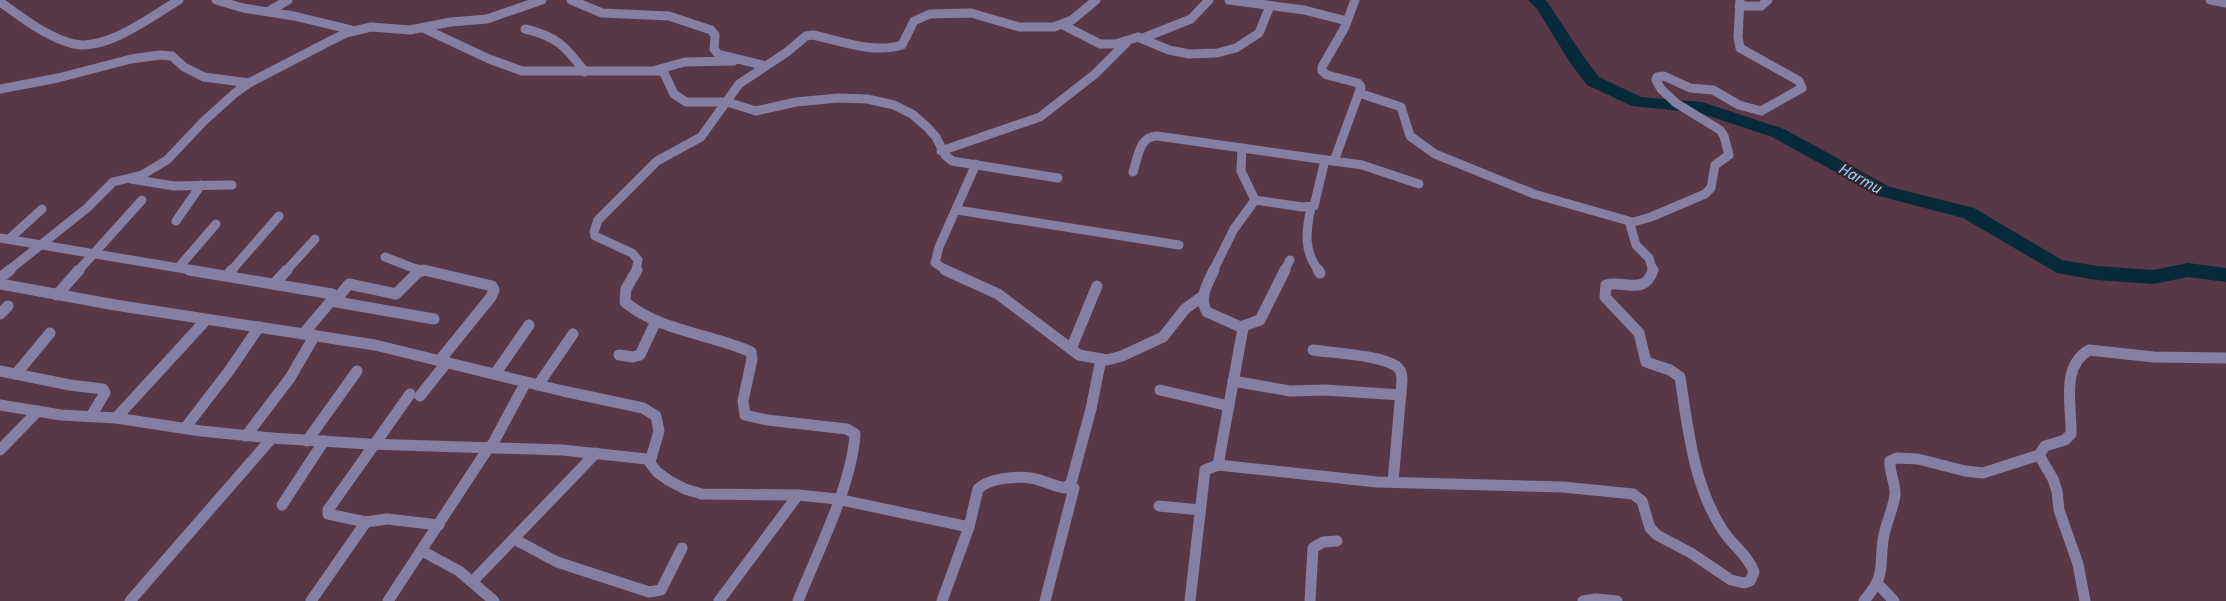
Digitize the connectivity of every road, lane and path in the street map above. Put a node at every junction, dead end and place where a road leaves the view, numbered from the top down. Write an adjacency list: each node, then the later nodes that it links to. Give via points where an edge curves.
1 (180, 0): 12 (street, via 105,41 86,45 46,32)
2 (216, 0): 16 (street)
3 (288, 0): 16 (street)
4 (542, 0): 19 (street, via 482,20)
5 (571, 0): 24 (street, via 609,14 669,16 710,30 715,35 716,52)
6 (1096, 0): 18 (street)
7 (1209, 0): 22 (street, via 1190,19)
8 (1229, 0): 15 (street)
9 (1355, 0): 17 (street)
10 (1768, 0): 13 (street, via 1763,6)
11 (2210, 0): 14 (street)
12 (0, 2)
13 (1740, 3): 49 (street, via 1740,48 1800,81 1802,88 1761,111 1740,105 1712,90 1690,88 1664,76 1657,77 1660,87 1675,101 1722,132 1729,150 1728,158 1716,164 1711,189 1701,197)
14 (2226, 3)
15 (1270, 6): 17 (street, via 1304,10); 22 (street, via 1259,33 1233,50 1189,54 1160,47)
16 (269, 11): 21 (street)
17 (1347, 21): 30 (street, via 1322,67 1328,75 1358,82 1361,86)
18 (1063, 25): 23 (street, via 1096,43); 25 (street, via 1020,27 971,13 930,14 914,22 904,43 898,47 884,48 807,35)
19 (423, 28): 21 (street); 27 (street, via 517,70)
20 (525, 29): 27 (street, via 554,36)
21 (353, 30): 28 (street)
22 (1144, 38): 23 (street)
23 (1128, 41): 33 (street, via 1095,74 1040,117)
24 (747, 60): 25 (street); 26 (street, via 685,62)
25 (766, 66): 31 (street, via 739,84)
26 (656, 70): 27 (street); 31 (street, via 664,73 668,87 680,100)
27 (585, 72)
28 (249, 83): 29 (street, via 204,77 184,67 172,56 157,56); 37 (street, via 224,102 167,160 142,174)
29 (0, 89)
30 (1359, 93): 34 (street); 49 (street, via 1401,107 1410,136 1435,154 1534,194 1619,217)
31 (725, 102): 33 (street, via 754,111 842,96 889,103 918,118 936,137); 73 (street, via 701,137 654,163 598,220 594,230 597,237 637,258 639,266 625,288 625,302)
32 (1242, 148): 34 (street); 36 (street, via 1150,136 1143,141); 43 (street, via 1241,171)
33 (941, 151): 35 (street, via 952,161)
34 (1330, 160): 39 (street, via 1362,165); 44 (street)
35 (976, 164): 38 (street); 46 (street)
36 (1133, 172)
37 (127, 178): 40 (street, via 165,185); 53 (street, via 113,182)
38 (1058, 178)
39 (1419, 184)
40 (201, 186): 41 (street); 48 (street)
41 (232, 186)
42 (142, 200): 55 (street)
43 (1255, 200): 44 (street); 67 (street, via 1249,204 1230,237)
44 (1311, 207): 60 (street, via 1307,250 1311,263)
45 (42, 209): 51 (street)
46 (957, 210): 54 (street); 80 (street, via 935,256 937,265 998,294)
47 (279, 216): 61 (street)
48 (176, 221)
49 (1630, 223): 112 (street, via 1636,245 1649,258 1653,271 1649,280 1638,286 1606,285 1605,297 1639,333 1646,362 1680,377 1693,458 1722,530 1751,564 1754,572 1750,581 1731,580 1691,553 1656,535 1650,528 1642,501 1633,494 1563,487)
50 (216, 224): 58 (street)
51 (4, 239): 53 (street)
52 (315, 239): 64 (street)
53 (43, 245): 55 (street); 62 (street)
54 (1178, 245)
55 (95, 254): 58 (street); 66 (street)
56 (386, 257): 59 (street)
57 (1290, 260): 75 (street, via 1260,320)
58 (179, 267): 61 (street)
59 (421, 270): 68 (street, via 399,293 349,284); 85 (street, via 488,284 494,290)
60 (1320, 273)
61 (227, 276): 64 (street)
62 (0, 278)
63 (0, 284): 66 (street)
64 (274, 284): 68 (street, via 332,294)
65 (1097, 286): 80 (street)
66 (57, 295): 72 (street)
67 (1203, 296): 75 (street, via 1207,312); 84 (street, via 1185,309 1163,338 1122,356)
68 (333, 301): 71 (street); 78 (street)
69 (8, 306): 70 (street)
70 (0, 314)
71 (434, 319)
72 (206, 320): 76 (street); 99 (street)
73 (656, 321): 82 (street, via 640,355); 115 (street, via 751,352 743,401 746,416 854,432 854,448)
74 (529, 325): 89 (street)
75 (1243, 326): 90 (street)
76 (259, 327): 78 (street); 100 (street)
77 (50, 333): 88 (street)
78 (310, 334): 85 (street); 101 (street, via 290,378)
79 (573, 334): 92 (street)
80 (1072, 349): 84 (street, via 1083,356)
81 (1313, 350): 94 (street, via 1396,366 1402,374)
82 (619, 355)
83 (2226, 358): 109 (street, via 2084,351 2069,386 2071,434 2065,440 2045,446)
84 (1101, 359): 121 (street, via 1071,483 1065,488 1029,478 984,484 978,490)
85 (443, 361): 89 (street); 105 (street)
86 (0, 371): 88 (street)
87 (358, 371): 103 (street)
88 (16, 374): 98 (street, via 103,389 103,398)
89 (495, 374): 91 (street)
90 (1234, 381): 94 (street, via 1290,391); 96 (street)
91 (526, 382): 92 (street); 106 (street)
92 (538, 385): 110 (street, via 650,411 656,416 659,431)
93 (1160, 390): 96 (street)
94 (1401, 395): 112 (street)
95 (0, 405): 97 (street)
96 (1229, 406): 111 (street)
97 (38, 411): 98 (street); 107 (street)
98 (91, 416): 99 (street)
99 (116, 418): 100 (street)
100 (185, 428): 101 (street)
101 (246, 436): 102 (street)
102 (272, 438): 103 (street); 128 (street)
103 (307, 440): 104 (street)
104 (324, 442): 105 (street); 116 (street)
105 (373, 444): 106 (street); 119 (street, via 328,510 328,514)
106 (490, 447): 108 (street); 120 (street)
107 (0, 450)
108 (596, 453): 110 (street, via 644,458); 122 (street)
109 (2039, 455): 127 (street, via 1984,473 1910,458 1890,461 1888,469 1895,494 1883,540); 142 (street, via 2057,491 2059,510 2078,564)
110 (650, 462): 114 (street, via 668,480 702,494)
111 (1218, 465): 112 (street); 118 (street, via 1205,470)
112 (1392, 482)
113 (1074, 488): 135 (street)
114 (798, 495): 115 (street); 132 (street)
115 (837, 499): 121 (street); 133 (street)
116 (282, 505)
117 (1159, 506): 118 (street)
118 (1200, 510): 136 (street)
119 (366, 522): 120 (street, via 387,519); 129 (street)
120 (439, 525): 125 (street)
121 (969, 527): 134 (street)
122 (514, 539): 124 (street, via 557,562 649,592 661,590); 126 (street)
123 (1337, 541): 137 (street, via 1323,542 1314,548)
124 (682, 548)
125 (422, 551): 126 (street); 130 (street)
126 (472, 582): 131 (street)
127 (1878, 584): 140 (street); 141 (street)
128 (130, 601)
129 (311, 601)
130 (388, 601)
131 (494, 601)
132 (719, 601)
133 (798, 601)
134 (942, 601)
135 (1045, 601)
136 (1190, 601)
137 (1310, 601)
138 (1583, 601): 139 (street)
139 (1617, 601)
140 (1864, 601)
141 (1894, 601)
142 (2085, 601)

